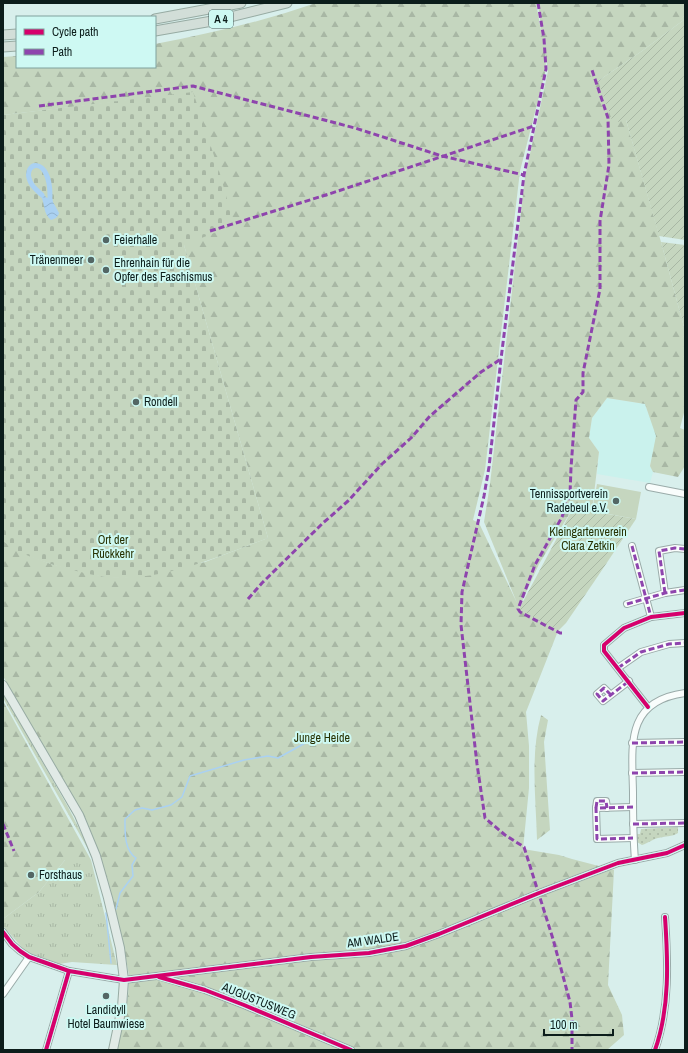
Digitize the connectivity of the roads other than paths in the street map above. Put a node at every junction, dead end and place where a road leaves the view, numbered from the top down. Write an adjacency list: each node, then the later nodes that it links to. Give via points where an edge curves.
1 (241, 3): 3 (highway, A 4)
2 (287, 3): 4 (highway, A 4, via 225,19)
3 (156, 19)
4 (156, 31)
5 (16, 34): 6 (highway)
6 (3, 35)
7 (16, 46): 8 (highway)
8 (3, 47)
9 (650, 487): 10 (street)
10 (685, 494)
11 (632, 546): 15 (street)
12 (685, 549): 14 (street, via 659,551)
13 (685, 590): 14 (street)
14 (665, 593): 15 (street)
15 (646, 598): 16 (street); 18 (street)
16 (627, 604)
17 (685, 613): 18 (street)
18 (651, 617): 20 (street, via 624,628 604,645 604,651)
19 (685, 642): 20 (street, via 641,652)
20 (618, 668): 21 (street)
21 (629, 681): 24 (street); 25 (street)
22 (3, 685): 41 (main road, via 79,815 96,856 120,948)
23 (685, 693): 25 (street, via 674,694)
24 (611, 695)
25 (648, 707): 27 (street, via 635,728)
26 (685, 742): 27 (street)
27 (632, 743): 29 (street)
28 (685, 772): 29 (street)
29 (632, 773): 30 (street)
30 (633, 807): 32 (street); 33 (street, via 596,808 597,839)
31 (685, 823): 32 (street)
32 (633, 824): 33 (street)
33 (633, 838): 35 (street)
34 (685, 845): 35 (street, AM WALDE, via 667,853)
35 (635, 860): 40 (street, AM WALDE, via 539,893 406,946 369,953 311,957)
36 (665, 917): 46 (street, via 668,970 662,1030)
37 (3, 932): 38 (street, via 12,944)
38 (29, 956): 39 (street); 42 (street)
39 (70, 971): 41 (street); 43 (street)
40 (157, 976): 41 (street, AM WALDE); 45 (street, AUGUSTUSWEG, via 237,1002)
41 (124, 980): 44 (main road, via 122,1007)
42 (3, 994)
43 (46, 1050)
44 (113, 1050)
45 (351, 1050)
46 (655, 1050)

